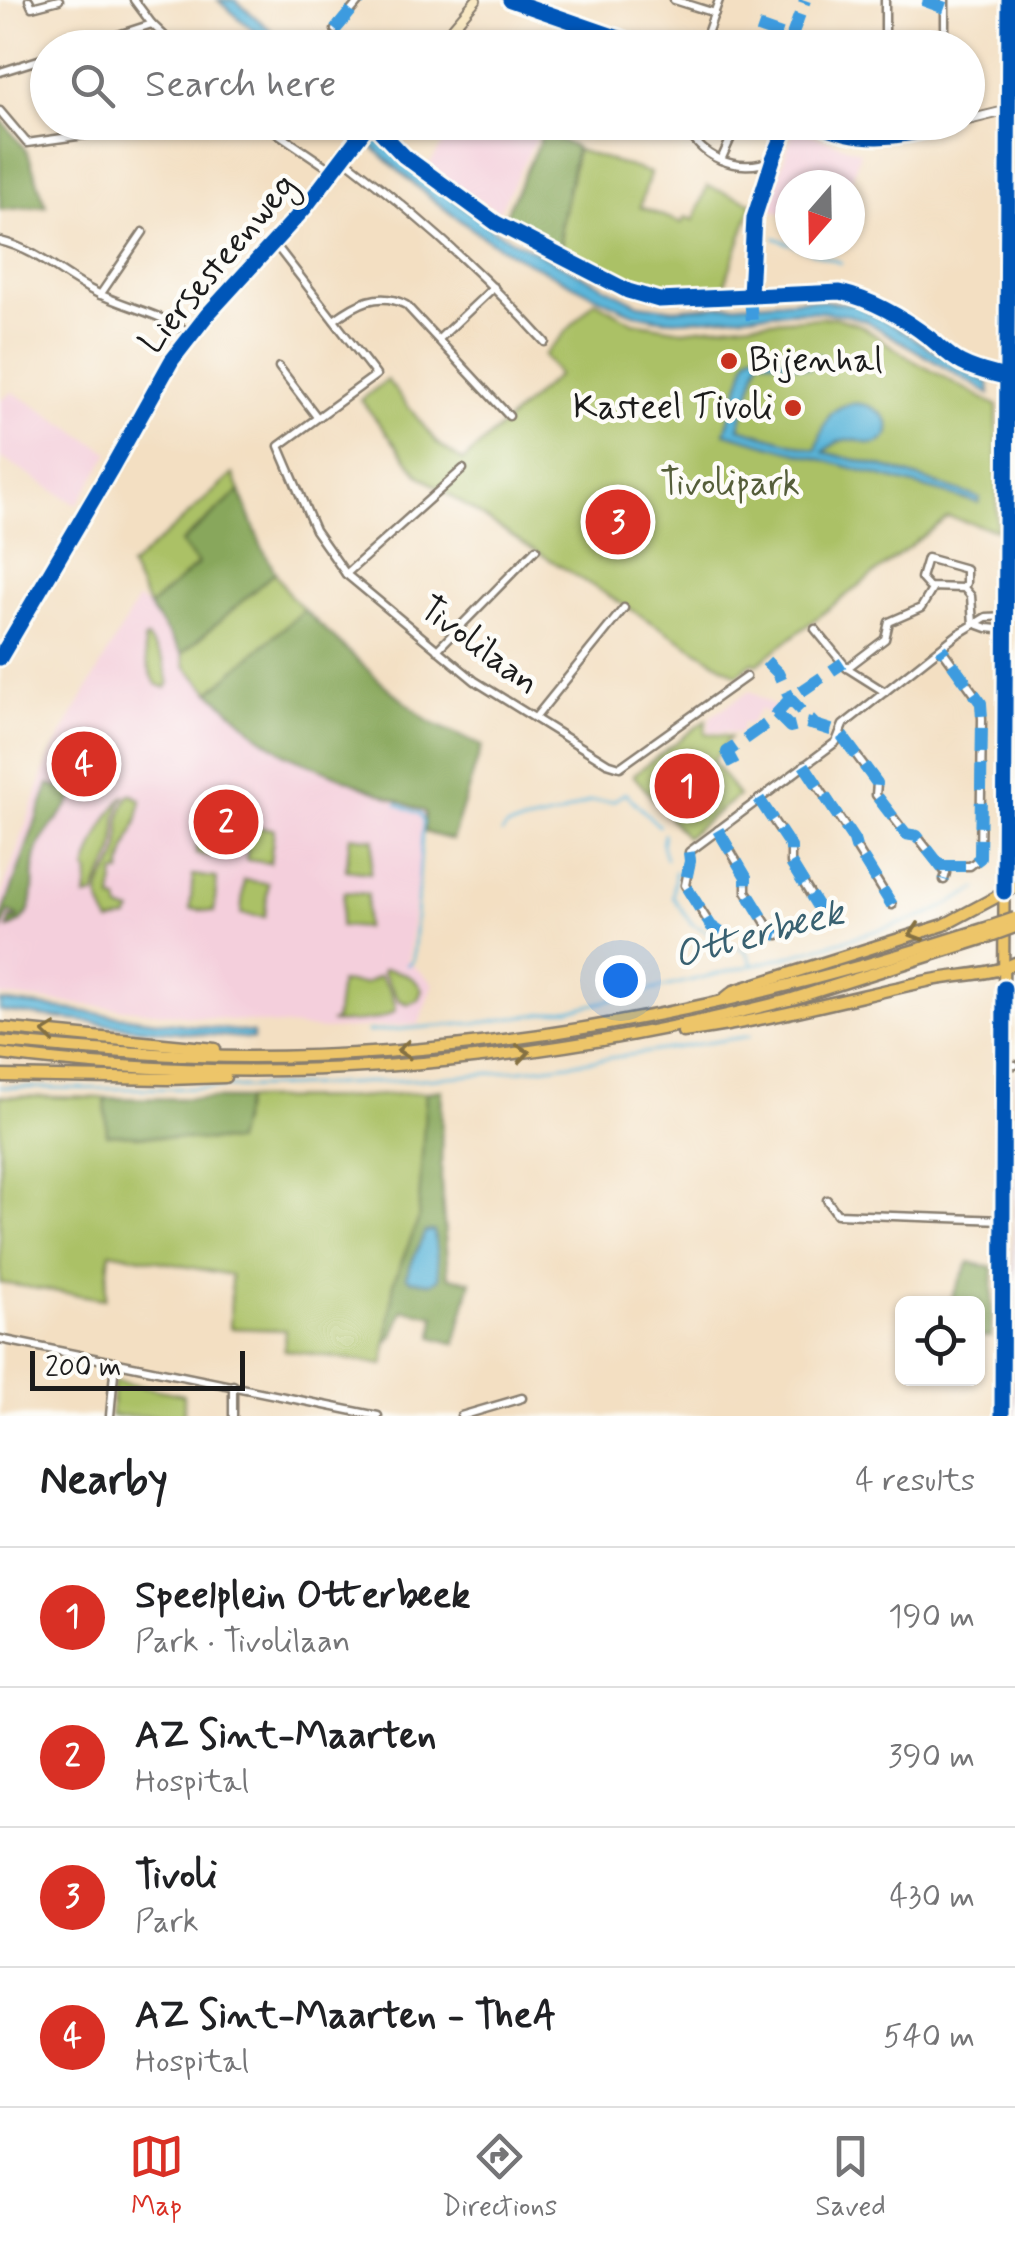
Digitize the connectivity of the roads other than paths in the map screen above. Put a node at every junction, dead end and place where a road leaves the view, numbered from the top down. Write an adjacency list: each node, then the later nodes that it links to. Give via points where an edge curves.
1 (30, 0): 2 (street, via 32,7)
2 (59, 0)
3 (134, 0): 14 (street)
4 (360, 0): 17 (street)
5 (476, 0): 18 (main road)
6 (510, 0): 12 (street)
7 (674, 0): 13 (street)
8 (719, 0): 13 (street)
9 (885, 0): 21 (street)
10 (945, 0): 22 (street)
11 (1009, 0): 25 (main road)
12 (525, 3): 19 (street)
13 (715, 13): 20 (street)
14 (152, 24): 15 (street); 16 (street)
15 (134, 30)
16 (158, 30)
17 (336, 30)
18 (450, 30)
19 (601, 30)
20 (709, 30)
21 (884, 30)
22 (945, 30)
23 (30, 63): 24 (street)
24 (0, 72)
25 (1012, 72): 27 (main road)
26 (0, 110): 29 (street, via 27,143)
27 (1009, 110): 28 (street); 46 (main road)
28 (985, 116)
29 (49, 140)
30 (287, 140): 38 (street)
31 (357, 140): 35 (main road, Liersesteenweg)
32 (694, 140): 37 (street)
33 (730, 140): 37 (street)
34 (781, 140): 36 (street)
35 (342, 158): 38 (main road, Liersesteenweg); 43 (street)
36 (773, 159): 37 (street, via 749,166); 40 (street)
37 (722, 160)
38 (333, 171): 42 (main road, Liersesteenweg)
39 (144, 232): 44 (street)
40 (753, 236)
41 (0, 242): 44 (street, via 28,250)
42 (275, 244): 45 (street, Tivolilaan); 47 (main road, Liersesteenweg)
43 (494, 287): 48 (street); 49 (street)
44 (100, 295): 47 (street)
45 (334, 320): 48 (street, via 360,302 394,299); 52 (street, Tivolilaan, via 376,375)
46 (1011, 323): 59 (main road)
47 (191, 334): 65 (main road, Liersesteenweg)
48 (440, 339): 51 (street)
49 (546, 342)
50 (279, 367): 52 (street)
51 (509, 416)
52 (316, 417): 55 (street, Tivolilaan, via 280,446 315,530)
53 (463, 470): 55 (street)
54 (536, 549): 64 (street)
55 (346, 574): 64 (street, Tivolilaan)
56 (933, 588): 57 (street); 57 (street, via 921,578 927,558 966,568); 66 (street, via 922,608 889,622 885,639)
57 (964, 588): 60 (street)
58 (624, 608): 69 (street)
59 (1007, 616): 60 (street, via 986,616); 62 (main road)
60 (975, 624): 62 (street); 63 (street)
61 (815, 629): 66 (street)
62 (1007, 630): 76 (main road)
63 (941, 648): 68 (street); 74 (street, via 981,703 982,736 980,858 970,866)
64 (436, 650): 69 (street, Tivolilaan)
65 (0, 658)
66 (847, 668): 68 (street)
67 (746, 677): 69 (street, Tivolilaan, via 620,767)
68 (885, 692): 70 (street)
69 (535, 718)
70 (842, 729): 71 (street, via 836,742); 74 (street, via 877,783 876,794)
71 (804, 766): 72 (street); 77 (street)
72 (759, 800): 73 (street); 79 (street, via 791,847 791,864)
73 (718, 830): 81 (street, via 689,852 684,885); 83 (street, via 746,876 746,892)
74 (940, 866): 75 (street)
75 (944, 880)
76 (1010, 889): 84 (main road); 85 (highway, one-way to 85, via 944,924 734,992)
77 (892, 905)
78 (1015, 918): 82 (highway, bridge)
79 (826, 920)
80 (1015, 927): 82 (highway, bridge)
81 (721, 933)
82 (984, 933): 85 (highway); 87 (highway, via 789,1000)
83 (778, 934)
84 (1009, 965): 87 (highway, via 770,1018); 91 (main road)
85 (719, 1003): 90 (highway, one-way to 90, via 502,1042)
86 (0, 1028): 90 (highway, one-way to 86)
87 (657, 1031): 92 (highway, one-way to 87, via 438,1063)
88 (0, 1042): 90 (highway)
89 (0, 1054): 92 (highway)
90 (250, 1057)
91 (1009, 1066): 95 (main road)
92 (250, 1071): 93 (highway, via 168,1078)
93 (0, 1076)
94 (827, 1200): 95 (street, via 837,1214)
95 (1003, 1220): 104 (main road)
96 (0, 1338): 97 (street)
97 (115, 1362): 98 (street); 100 (street)
98 (233, 1385): 101 (street); 102 (street)
99 (522, 1398): 103 (street)
100 (110, 1416)
101 (233, 1416)
102 (378, 1416)
103 (461, 1416)
104 (1002, 1416)

